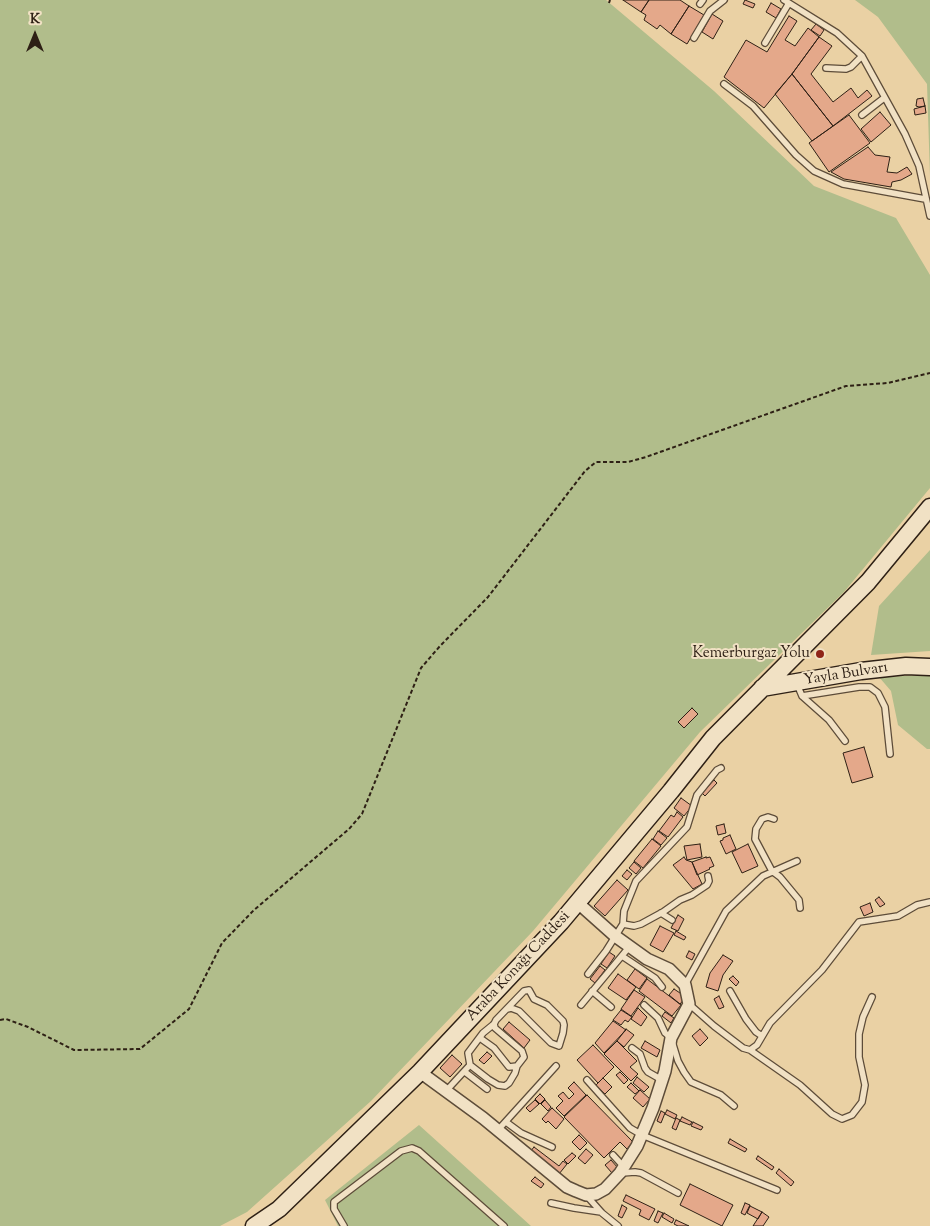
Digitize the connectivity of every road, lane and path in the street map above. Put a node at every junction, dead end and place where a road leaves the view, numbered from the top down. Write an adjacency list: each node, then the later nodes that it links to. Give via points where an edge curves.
1 (724, 0): 3 (lane, via 710,11)
2 (787, 1): 4 (lane); 5 (lane, via 836,33)
3 (694, 38)
4 (765, 43)
5 (862, 56): 6 (lane, via 846,69); 8 (lane)
6 (826, 68)
7 (724, 84): 10 (lane, via 753,106 814,171 843,184)
8 (884, 98): 9 (lane); 10 (lane, via 919,166)
9 (862, 115)
10 (925, 199): 11 (lane)
11 (930, 216)
12 (930, 373): 44 (path, via 888,383 846,386 646,457 628,462 596,462 585,471 488,597 421,668 362,814 349,830 254,910 222,943 189,1009 140,1048 74,1050 28,1027)
13 (930, 507): 15 (main road, Araba Konağı Caddesi, via 868,582)
14 (930, 667): 16 (main road, Yayla Bulvarı, via 861,671)
15 (762, 688): 16 (main road, Yayla Bulvarı); 25 (main road, Araba Konağı Caddesi, via 713,738)
16 (799, 689): 17 (lane); 18 (lane, via 870,687 885,707)
17 (845, 741)
18 (890, 754)
19 (721, 768): 29 (lane, via 696,795 687,827 636,882 624,911)
20 (774, 819): 22 (lane, via 762,819 755,839)
21 (797, 861): 22 (lane)
22 (772, 871): 26 (lane, via 799,900); 34 (lane, via 726,911)
23 (708, 876): 27 (lane, via 707,885)
24 (930, 902): 46 (lane, via 898,916 858,922 822,970 770,1023)
25 (578, 903): 30 (street); 54 (main road, Araba Konağı Caddesi)
26 (800, 908)
27 (661, 913): 28 (lane); 29 (lane, via 641,924)
28 (672, 920)
29 (623, 924): 30 (lane)
30 (615, 936): 31 (street); 33 (lane)
31 (630, 946): 32 (lane); 34 (street, via 669,969)
32 (622, 956): 35 (lane, via 655,978); 37 (lane)
33 (588, 974)
34 (686, 984): 40 (street)
35 (662, 987)
36 (730, 991): 46 (lane, via 746,1019)
37 (592, 992): 41 (lane); 42 (lane)
38 (872, 997): 50 (lane, via 860,1034 865,1085 862,1102 852,1116 842,1119 832,1114 800,1085)
39 (644, 1004): 48 (lane)
40 (689, 1004): 48 (street); 50 (lane, via 743,1048)
41 (581, 1005)
42 (611, 1007)
43 (507, 1009): 43 (lane, via 524,991 529,990 534,999 547,1005 563,1021 559,1046 551,1043 519,1011); 45 (lane)
44 (0, 1020)
45 (494, 1024): 47 (lane); 52 (lane, via 522,1051 524,1057)
46 (762, 1036): 50 (lane)
47 (480, 1038): 51 (lane, via 468,1053); 52 (lane, via 494,1048 510,1067)
48 (671, 1038): 57 (street); 60 (lane, via 678,1061 691,1082 721,1094)
49 (632, 1048): 57 (lane, via 640,1054 648,1072)
50 (750, 1050)
51 (470, 1065): 52 (lane, via 502,1086 509,1083); 55 (lane)
52 (517, 1066)
53 (556, 1066): 61 (lane)
54 (420, 1072): 59 (street); 71 (main road, Araba Konağı Caddesi, via 279,1210)
55 (465, 1072): 58 (lane); 59 (lane)
56 (587, 1080): 62 (lane, via 630,1128)
57 (662, 1080): 62 (street)
58 (487, 1089)
59 (446, 1091): 61 (street)
60 (734, 1106)
61 (502, 1126): 63 (lane); 68 (street, via 567,1187)
62 (642, 1135): 65 (street); 66 (lane)
63 (552, 1147)
64 (613, 1154): 65 (lane)
65 (622, 1170): 67 (lane, via 641,1173); 68 (street, via 604,1189)
66 (777, 1190)
67 (678, 1193)
68 (586, 1195): 70 (lane)
69 (551, 1203): 70 (lane)
70 (601, 1212): 74 (lane)
71 (254, 1226)
72 (344, 1226): 73 (lane, via 334,1209 334,1202 401,1151 412,1148)
73 (504, 1226)
74 (618, 1226)

